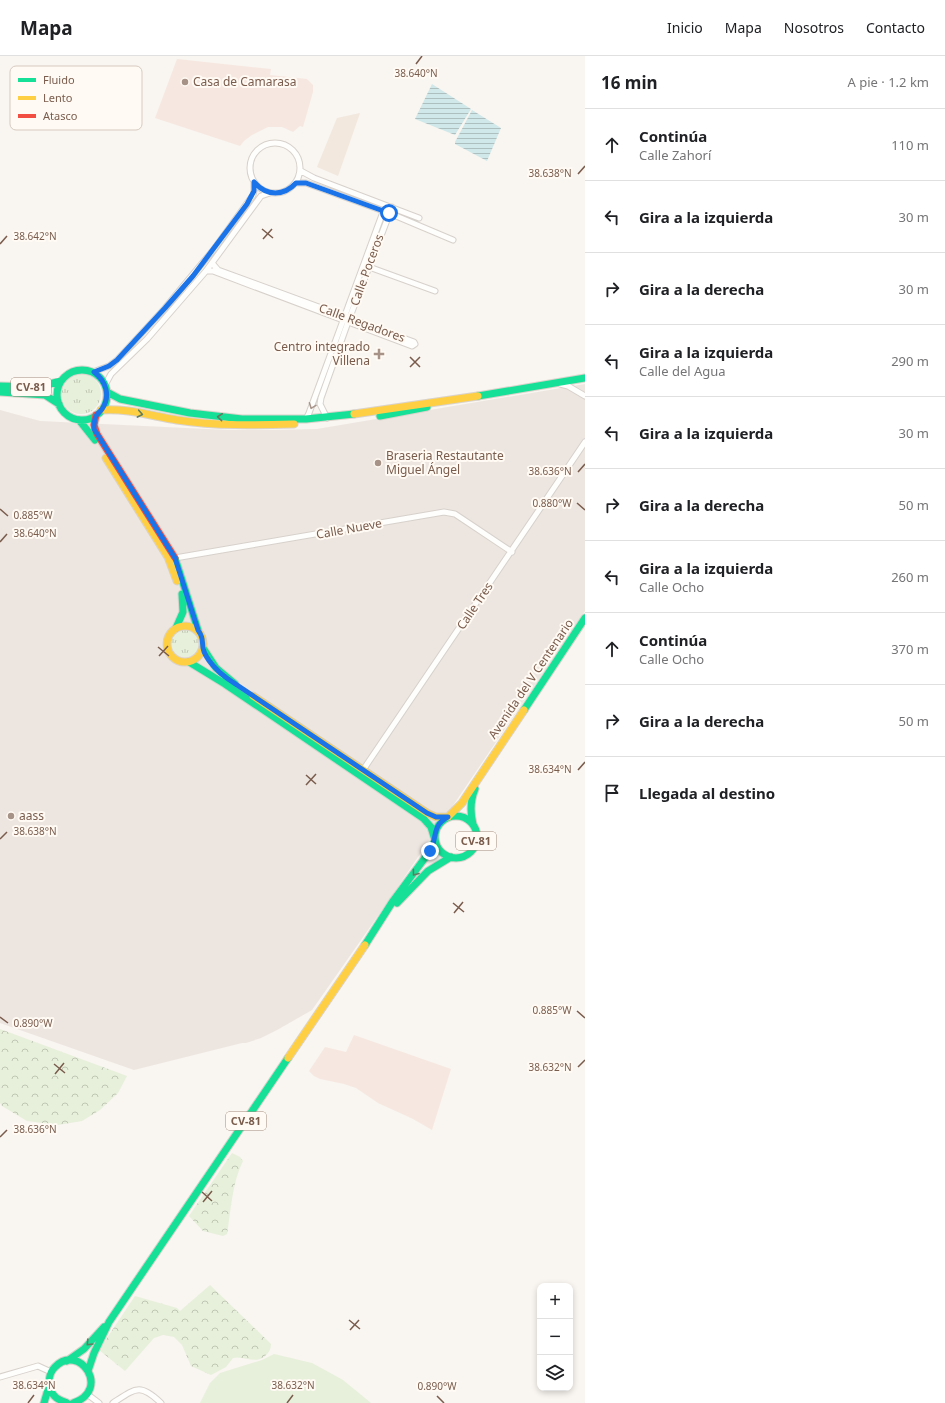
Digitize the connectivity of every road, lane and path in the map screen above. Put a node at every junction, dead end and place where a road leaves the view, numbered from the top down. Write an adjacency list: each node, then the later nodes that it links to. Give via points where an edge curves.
1 (301, 171): 2 (street, via 299,158 290,147 275,142 260,147 251,160 251,176); 3 (street); 5 (street)
2 (254, 182): 4 (street, via 259,188); 14 (street, via 254,191 247,204 184,286 117,360)
3 (296, 183): 4 (street, via 285,192); 6 (street, via 306,183)
4 (270, 193): 9 (street, via 261,196)
5 (390, 210): 6 (street); 7 (street); 8 (street); 10 (street, Calle Poceros)
6 (383, 212): 13 (street, Calle Poceros)
7 (419, 218)
8 (453, 240)
9 (212, 263): 11 (street); 13 (street, Calle Regadores, via 218,270)
10 (368, 267): 12 (street); 13 (street, Calle Poceros)
11 (206, 271): 13 (street, Calle Regadores, via 213,271); 19 (street, via 147,339 111,374)
12 (435, 291)
13 (347, 319): 13 (street, Calle Regadores, via 412,346 415,344 414,342); 25 (street, Calle Poceros, via 321,398 320,404); 26 (street, Calle Poceros, one-way to 26)
14 (94, 372): 16 (main road, via 79,370 66,375); 19 (main road)
15 (585, 378): 17 (main road)
16 (61, 381): 18 (main road, CV-81, via 41,387); 23 (main road, via 57,392)
17 (555, 382): 21 (street); 22 (main road)
18 (0, 386)
19 (106, 388): 24 (main road, via 107,398); 26 (main road, one-way to 19, via 242,419 184,412 120,399)
20 (0, 392): 23 (main road, CV-81, via 45,395)
21 (585, 396)
22 (468, 398): 24 (main road, one-way to 22, via 116,409 215,424 302,424 368,418); 25 (main road)
23 (58, 404): 27 (main road, via 68,416)
24 (99, 413): 27 (main road); 30 (main road, CV-81, via 94,425 96,434)
25 (327, 418): 26 (main road)
26 (306, 419)
27 (79, 420): 32 (main road, CV-81, via 94,439 171,564 184,602)
28 (585, 442): 29 (street, Calle Tres)
29 (512, 552): 30 (street, Calle Nueve, via 455,514 444,512); 37 (street, Calle Tres)
30 (175, 558): 33 (main road, CV-81)
31 (585, 618): 36 (main road, Avenida del V Centenario)
32 (176, 628): 33 (main road, via 187,625); 35 (main road, CV-81, via 167,638 167,649 174,658)
33 (198, 630): 34 (main road, CV-81, via 203,638)
34 (203, 648): 35 (main road, via 198,657); 37 (main road, CV-81, via 213,666 228,679)
35 (189, 662): 40 (main road, CV-81, via 423,818 431,827)
36 (495, 751): 38 (main road, Avenida del V Centenario, via 462,804); 39 (main road, Avenida del V Centenario, via 471,797 470,813)
37 (363, 770): 38 (main road, CV-81, via 427,813 436,817)
38 (449, 817): 39 (main road, CV-81, via 464,817); 40 (main road, CV-81, via 437,827)
39 (473, 824): 41 (main road, CV-81, via 477,836 474,848 464,856)
40 (435, 838): 41 (main road, CV-81, via 440,851); 42 (main road, CV-81, one-way to 42, via 430,851)
41 (451, 857): 42 (main road, CV-81, via 424,874)
42 (382, 920): 43 (main road, CV-81)
43 (109, 1322): 44 (main road, CV-81, one-way to 44, via 84,1348); 45 (main road, CV-81)
44 (67, 1361): 45 (main road, via 79,1362); 46 (main road, CV-81, via 60,1363)
45 (88, 1371): 49 (main road, CV-81, via 92,1383)
46 (51, 1372): 47 (street, via 38,1366); 48 (main road)
47 (0, 1377)
48 (49, 1386): 50 (main road); 51 (main road, via 54,1397)
49 (87, 1394): 52 (main road, via 83,1399); 53 (street)
50 (44, 1403)
51 (66, 1403)
52 (73, 1403)
53 (99, 1403)
54 (113, 1403): 55 (street, via 135,1390 142,1389)
55 (161, 1403)

